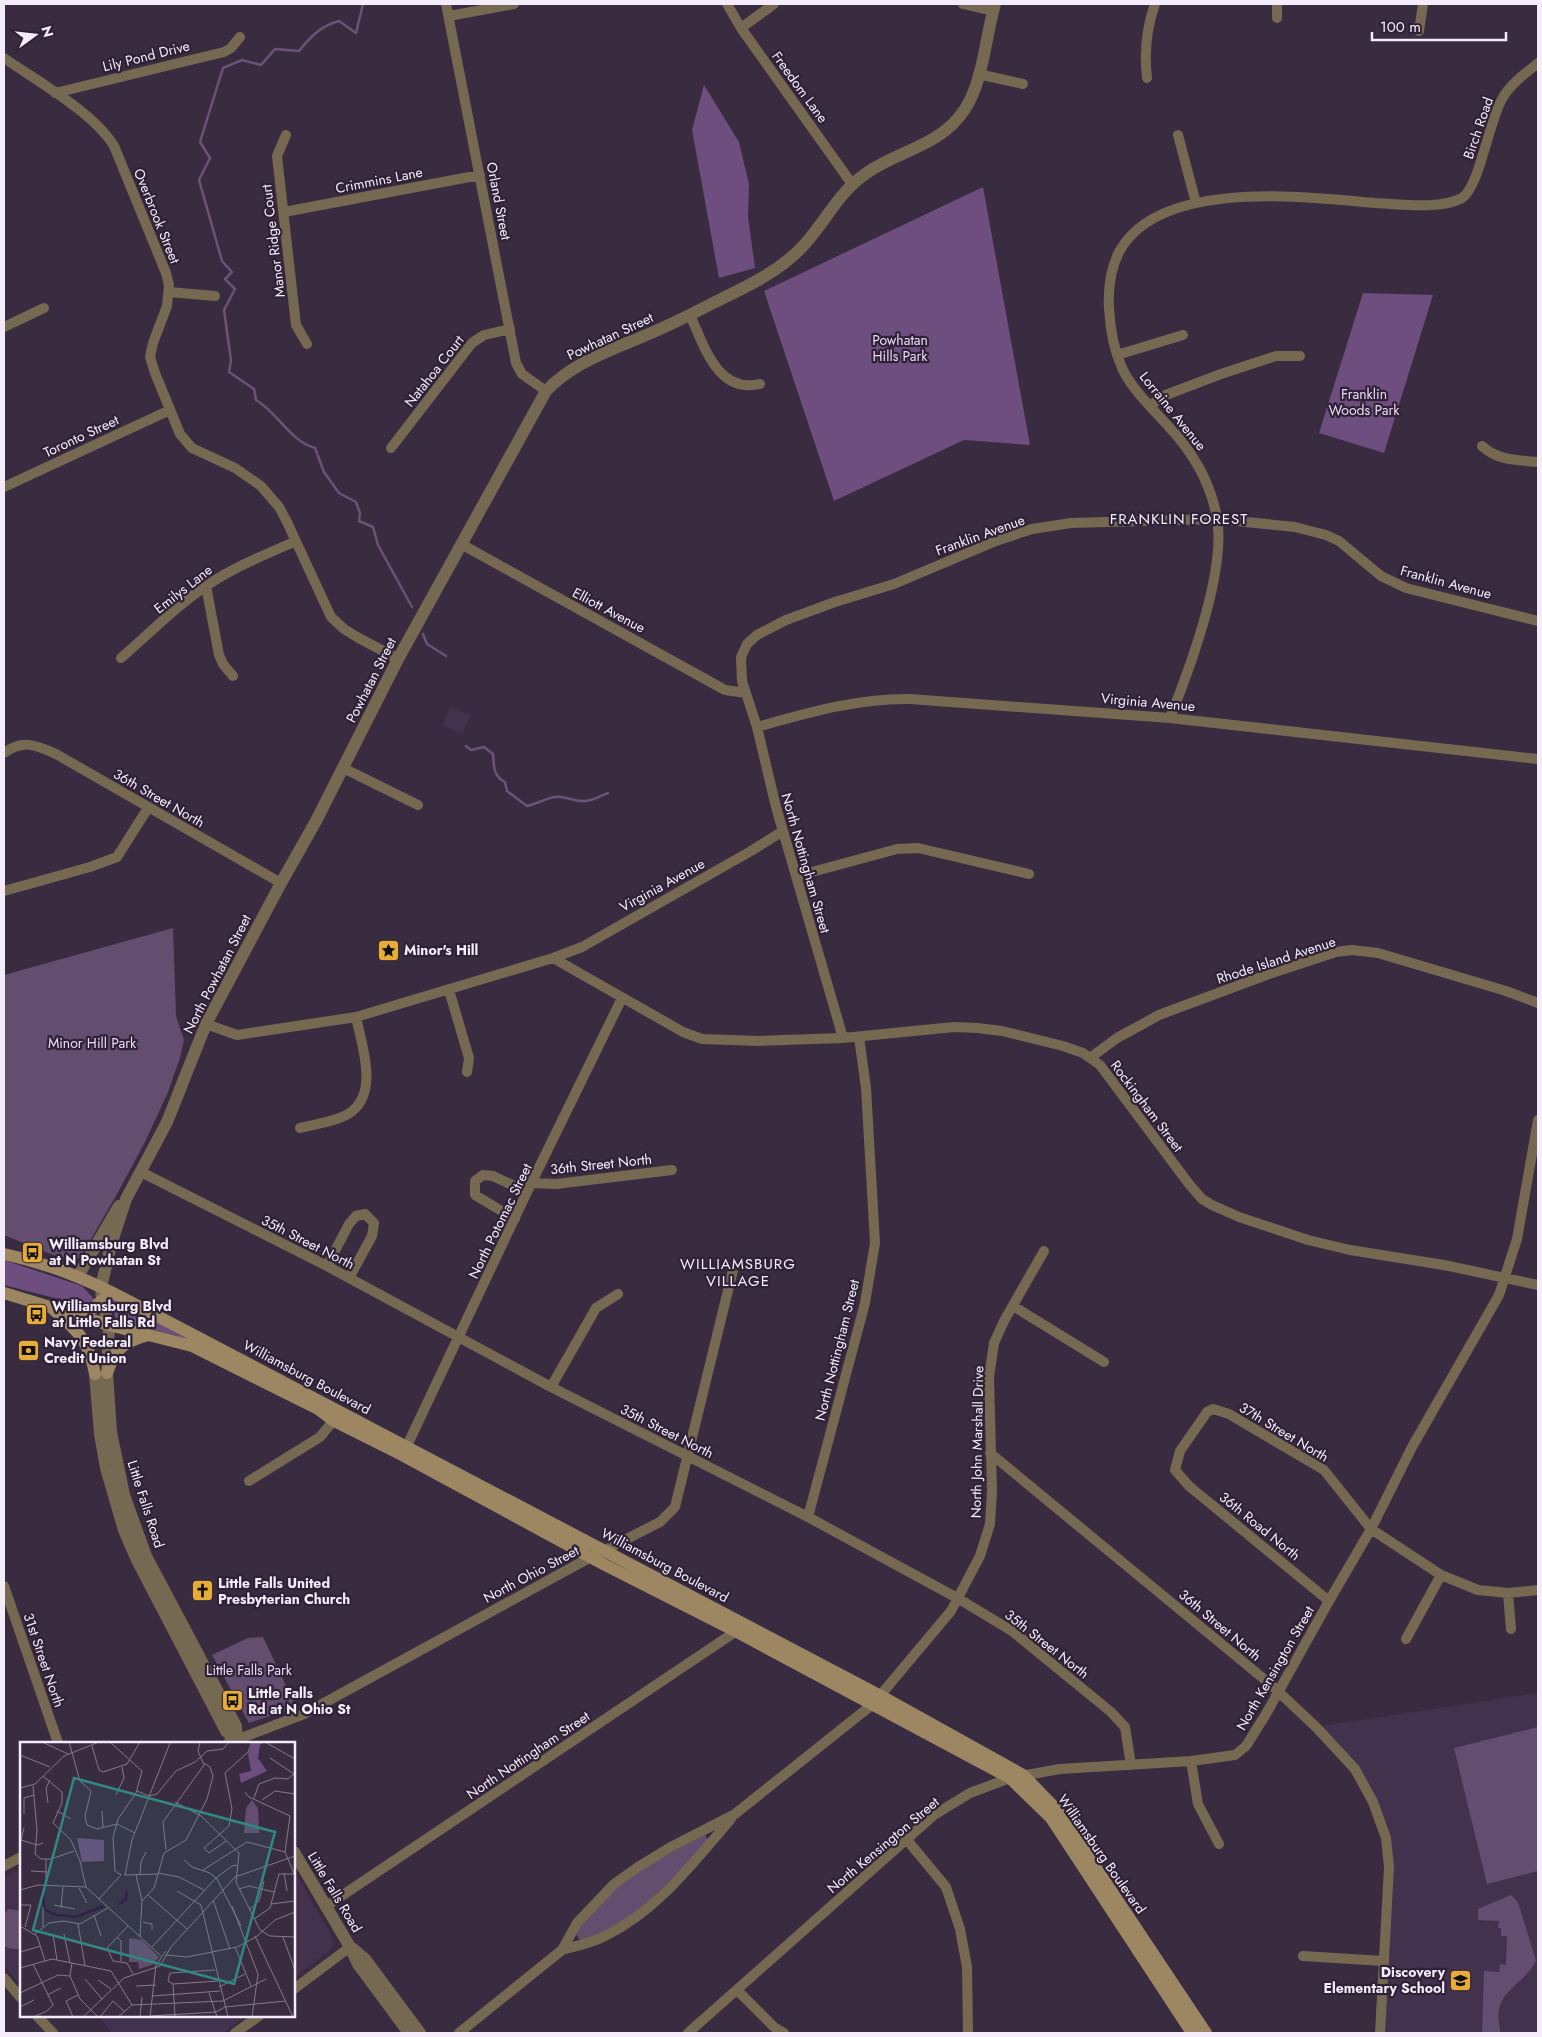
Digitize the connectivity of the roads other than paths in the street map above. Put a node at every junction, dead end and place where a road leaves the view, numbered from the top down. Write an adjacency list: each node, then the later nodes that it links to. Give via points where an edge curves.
1 (446, 4): 10 (street, Orland Street)
2 (514, 4): 10 (street)
3 (727, 4): 12 (street, Freedom Lane)
4 (774, 4): 12 (street)
5 (963, 4): 9 (street)
6 (1155, 4): 18 (street, via 1146,36)
7 (1277, 4): 11 (street)
8 (1423, 4): 13 (street)
9 (994, 8): 17 (street, Powhatan Street)
10 (449, 16): 23 (street, Orland Street)
11 (1277, 18)
12 (741, 28): 24 (street, Freedom Lane)
13 (1419, 31)
14 (240, 37): 20 (street, Lily Pond Drive, via 224,52)
15 (4, 58): 20 (street, Overbrook Street)
16 (1538, 63): 26 (street, Birch Road, via 1504,95 1491,123 1472,187 1462,198)
17 (978, 74): 19 (street); 24 (street, Powhatan Street, via 974,92 946,132 883,162)
18 (1147, 78)
19 (1023, 84)
20 (55, 94): 28 (street, Overbrook Street, via 103,130 114,146 163,264)
21 (286, 135): 27 (street, Manor Ridge Court, via 277,156)
22 (1178, 135): 25 (street)
23 (480, 174): 27 (street, Crimmins Lane); 33 (street, Orland Street)
24 (852, 184): 31 (street, Powhatan Street, via 805,244 774,272)
25 (1196, 203): 26 (street, Lorraine Avenue, via 1240,196 1409,205); 36 (street, Lorraine Avenue, via 1146,224 1120,250 1111,273 1109,298)
26 (1449, 203)
27 (284, 212): 35 (street, Manor Ridge Court, via 296,325)
28 (169, 292): 29 (street); 41 (street, Overbrook Street, via 150,357)
29 (215, 296)
30 (44, 308): 32 (street)
31 (690, 315): 38 (street, via 721,374 739,385); 39 (street, Powhatan Street, via 575,367)
32 (4, 327)
33 (510, 329): 39 (street, Orland Street, via 519,371); 43 (street, Natahoa Court, via 481,336 472,343)
34 (1183, 335): 36 (street)
35 (307, 344)
36 (1117, 355): 40 (street, Lorraine Avenue, via 1133,387)
37 (1300, 356): 40 (street, via 1276,356 1221,374 1163,396)
38 (760, 384)
39 (546, 391): 48 (street, Powhatan Street)
40 (1150, 406): 46 (street, Lorraine Avenue, via 1196,461 1211,492)
41 (170, 410): 45 (street, Toronto Street); 47 (street, Overbrook Street, via 180,434 192,448 249,477 266,491 279,507)
42 (1482, 446): 44 (street, via 1504,459)
43 (391, 448)
44 (1538, 462)
45 (4, 487)
46 (1217, 519): 50 (street, Franklin Avenue, via 1268,523 1326,535 1348,548 1381,576 1400,586); 54 (street, Franklin Avenue, via 1071,523 996,540 894,584 835,602 764,630 747,644 741,657); 55 (street, Lorraine Avenue, via 1219,539 1212,588)
47 (296, 541): 49 (street, Emilys Lane); 52 (street, Overbrook Street, via 331,617 350,634)
48 (461, 544): 52 (street, Powhatan Street); 54 (street, Elliott Avenue, via 725,690)
49 (206, 586): 51 (street, Emilys Lane); 53 (street, via 219,655)
50 (1538, 621)
51 (121, 658)
52 (398, 659): 59 (street, Powhatan Street)
53 (233, 676)
54 (746, 693): 56 (street, North Nottingham Street)
55 (1170, 718): 56 (street, Virginia Avenue, via 891,699 825,709); 58 (street, Virginia Avenue)
56 (757, 727): 63 (street, North Nottingham Street)
57 (4, 753): 61 (street, 36th Street North, via 20,744 38,746)
58 (1538, 759)
59 (343, 768): 60 (street); 62 (street, Powhatan Street)
60 (418, 805)
61 (148, 808): 66 (street, 36th Street North); 67 (street, via 117,857 90,868)
62 (316, 821): 66 (street, North Powhatan Street)
63 (783, 831): 65 (street, North Nottingham Street); 68 (street, Virginia Avenue, via 582,946)
64 (1028, 874): 65 (street, via 918,848 897,849)
65 (797, 876): 75 (street, North Nottingham Street)
66 (281, 883): 73 (street, North Powhatan Street)
67 (4, 891)
68 (553, 958): 69 (street, Virginia Avenue); 70 (street, Rockingham Street)
69 (449, 990): 72 (street, Virginia Avenue); 77 (street, via 470,1058)
70 (622, 998): 75 (street, Rockingham Street, via 702,1039); 82 (street, North Potomac Street)
71 (1538, 1003): 76 (street, Rhode Island Avenue, via 1378,953 1352,950 1336,952 1269,974 1159,1015 1117,1038)
72 (356, 1017): 73 (street, Virginia Avenue, via 237,1035); 79 (street, via 366,1088 360,1106 347,1115)
73 (206, 1024): 81 (street, North Powhatan Street, via 177,1101)
74 (859, 1037): 75 (street, Rockingham Street); 76 (street, Rockingham Street, via 954,1027 977,1028 1063,1046); 114 (street, North Nottingham Street, via 866,1088 875,1243 865,1303)
75 (843, 1038)
76 (1090, 1058): 93 (street, Rockingham Street, via 1100,1065 1188,1184 1212,1205 1239,1217 1331,1246)
77 (467, 1072)
78 (1538, 1120): 93 (street, North Kensington Street, via 1517,1239)
79 (300, 1128)
80 (672, 1170): 82 (street, 36th Street North)
81 (141, 1172): 83 (street, North Powhatan Street); 89 (street, 35th Street North)
82 (530, 1188): 84 (street, North Potomac Street); 84 (street, 36th Street North, via 494,1176 483,1175 475,1182 475,1195)
83 (126, 1199): 91 (street, North Powhatan Street); 94 (street, North Powhatan Street)
84 (515, 1219): 104 (street, North Potomac Street)
85 (4, 1247): 88 (main road)
86 (1044, 1251): 99 (street, North John Marshall Drive)
87 (4, 1254): 88 (main road, Williamsburg Boulevard)
88 (31, 1260): 91 (main road, Williamsburg Boulevard)
89 (326, 1266): 92 (street, 35th Street North); 92 (street, via 356,1216 365,1214 374,1223 372,1236)
90 (734, 1266): 112 (street, North Ohio Street)
91 (78, 1276): 94 (main road, Williamsburg Boulevard)
92 (349, 1278): 104 (street, 35th Street North)
93 (1506, 1279): 95 (street, Rockingham Street); 115 (street, North Kensington Street, via 1412,1447)
94 (101, 1286): 98 (street, Little Falls Road); 109 (main road, Williamsburg Boulevard)
95 (1538, 1286)
96 (4, 1293): 100 (main road, Williamsburg Boulevard)
97 (618, 1294): 107 (street, via 596,1308)
98 (102, 1300): 101 (main road, via 94,1308); 102 (street, Little Falls Road)
99 (1013, 1306): 105 (street); 111 (street, North John Marshall Drive, via 994,1343 989,1377)
100 (50, 1307): 101 (main road, Williamsburg Boulevard); 106 (main road, via 77,1331)
101 (69, 1312): 102 (main road, Williamsburg Boulevard)
102 (109, 1325): 103 (main road, Williamsburg Boulevard); 106 (street, Little Falls Road)
103 (150, 1335): 106 (main road, via 134,1339 117,1350); 109 (main road, Williamsburg Boulevard, via 192,1346)
104 (459, 1338): 107 (street, 35th Street North); 110 (street, North Potomac Street)
105 (1104, 1362)
106 (101, 1374): 130 (street, Little Falls Road, via 117,1465 134,1526 146,1556 236,1726)
107 (551, 1387): 112 (street, 35th Street North)
108 (1213, 1409): 115 (street, 37th Street North, via 1238,1419 1324,1470); 123 (street, 36th Road North, via 1207,1412 1180,1450 1175,1470 1189,1486)
109 (337, 1416): 110 (main road, Williamsburg Boulevard); 113 (street, via 320,1437)
110 (404, 1451): 116 (main road, Williamsburg Boulevard); 117 (main road, Williamsburg Boulevard)
111 (990, 1453): 122 (street, North John Marshall Drive, via 990,1524 980,1556); 127 (street, 36th Street North)
112 (686, 1456): 114 (street, 35th Street North); 116 (street, North Ohio Street, via 675,1507 660,1522)
113 (249, 1481)
114 (808, 1518): 122 (street, 35th Street North)
115 (1371, 1529): 118 (street, 37th Street North); 123 (street, North Kensington Street)
116 (605, 1550): 117 (street, North Ohio Street); 124 (main road, Williamsburg Boulevard)
117 (591, 1557): 124 (main road, Williamsburg Boulevard); 130 (street, North Ohio Street, via 304,1714)
118 (1441, 1575): 121 (street, 37th Street North, via 1478,1590); 126 (street)
119 (4, 1586): 129 (street, 31st Street North)
120 (1538, 1590): 121 (street, 37th Street North)
121 (1508, 1593): 125 (street)
122 (959, 1599): 128 (street, North John Marshall Drive); 132 (street, 35th Street North, via 1012,1631 1111,1712 1125,1727)
123 (1329, 1601): 127 (street, North Kensington Street)
124 (740, 1628): 128 (main road, Williamsburg Boulevard); 140 (street, North Nottingham Street)
125 (1511, 1629)
126 (1406, 1639)
127 (1279, 1692): 131 (street, North Kensington Street, via 1246,1746 1235,1755); 144 (street, 36th Street North, via 1316,1726 1354,1769 1373,1802 1386,1838 1389,1867)
128 (877, 1700): 133 (main road, Williamsburg Boulevard); 134 (street, North John Marshall Drive)
129 (58, 1742)
130 (233, 1742)
131 (1191, 1761): 132 (street, North Kensington Street); 136 (street, via 1198,1804)
132 (1130, 1765): 133 (street, North Kensington Street, via 1060,1769)
133 (1017, 1776): 135 (street, North Kensington Street, via 970,1794 934,1815); 159 (main road, Williamsburg Boulevard, via 1051,1818); 160 (main road, Williamsburg Boulevard, via 1058,1811)
134 (735, 1814): 142 (street, North John Marshall Drive, via 669,1848 614,1884 578,1923); 142 (street, North John Marshall Drive, via 665,1894 638,1916 604,1937)
135 (907, 1840): 147 (street, North Kensington Street); 158 (street, via 946,1887 960,1929 967,1967)
136 (1219, 1844)
137 (295, 1854): 140 (street, Little Falls Road)
138 (20, 1858): 139 (street)
139 (4, 1866)
140 (325, 1907): 141 (street, Little Falls Road)
141 (350, 1947): 146 (street); 153 (street, Little Falls Road, via 358,1964); 154 (street, Little Falls Road, via 365,1959)
142 (562, 1950): 155 (street, North John Marshall Drive)
143 (1303, 1956): 144 (street)
144 (1383, 1961): 161 (street, 36th Street North)
145 (4, 1978): 148 (street)
146 (295, 1988)
147 (737, 1990): 156 (street, North Kensington Street); 157 (street, via 774,2028)
148 (20, 1997)
149 (38, 2017): 151 (street)
150 (257, 2017): 152 (street)
151 (53, 2033)
152 (235, 2033)
153 (409, 2033)
154 (420, 2033)
155 (459, 2033)
156 (688, 2033)
157 (784, 2033)
158 (968, 2033)
159 (1192, 2033)
160 (1206, 2033)
161 (1380, 2033)

